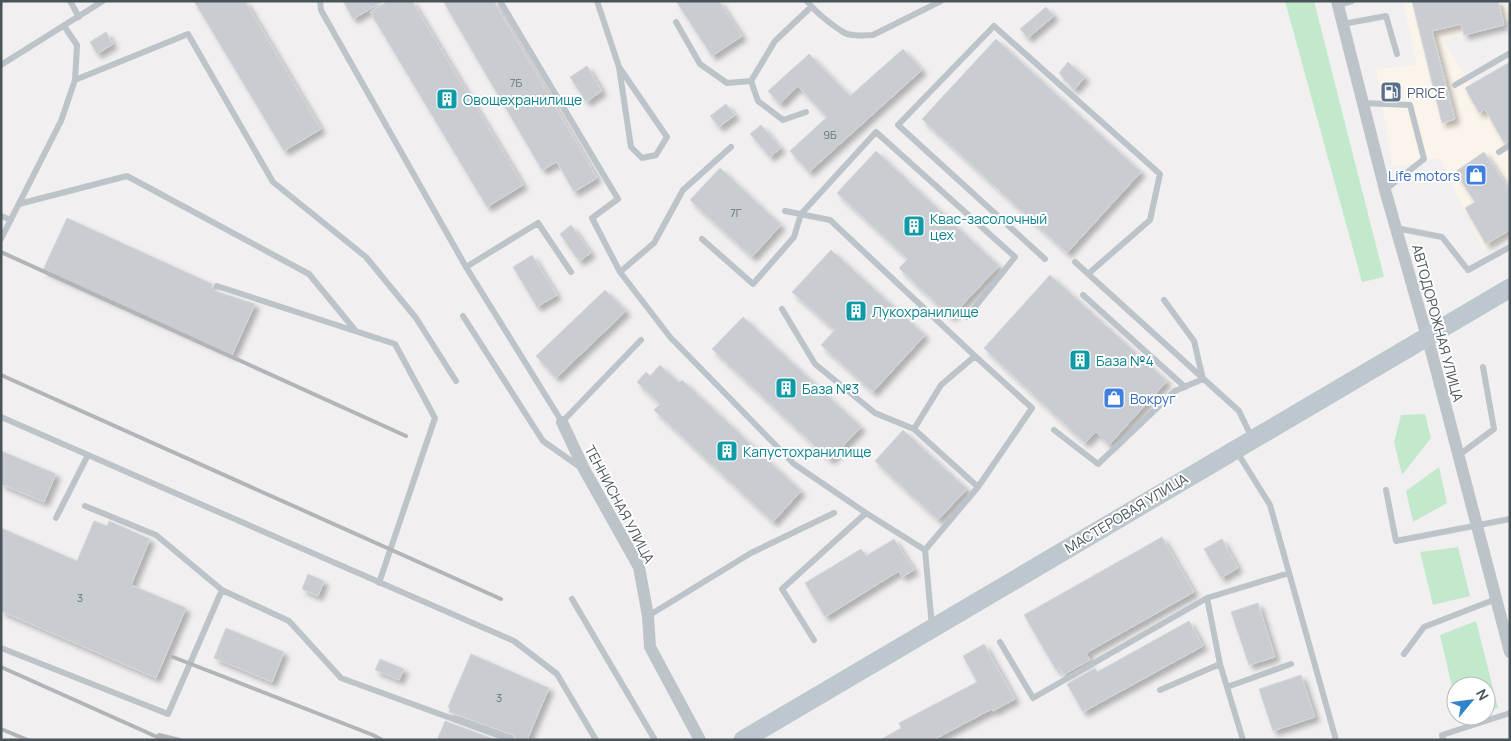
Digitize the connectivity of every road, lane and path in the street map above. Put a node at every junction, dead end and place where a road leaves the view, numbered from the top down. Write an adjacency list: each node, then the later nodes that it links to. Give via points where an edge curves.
1 (70, 1): 10 (lane)
2 (103, 1): 10 (lane)
3 (320, 1): 38 (lane, via 321,10)
4 (500, 1): 40 (lane, via 618,199 592,218)
5 (597, 1): 17 (lane)
6 (941, 1): 9 (lane, via 873,35 846,34)
7 (1352, 1): 8 (lane)
8 (1337, 3): 12 (street, АВТОДОРОЖНАЯ УЛИЦА)
9 (809, 4): 19 (lane, via 775,40)
10 (79, 16): 13 (lane)
11 (676, 22): 19 (lane, via 700,64 727,83)
12 (1342, 24): 15 (lane, via 1386,16); 21 (street, АВТОДОРОЖНАЯ УЛИЦА)
13 (64, 26): 16 (lane); 18 (lane, via 77,45)
14 (1510, 53): 20 (lane)
15 (1397, 54)
16 (1, 65)
17 (618, 66): 17 (lane, via 630,147 642,158 656,155 667,137)
18 (75, 80): 27 (lane, via 61,121); 55 (lane, via 188,34 273,182 366,257 416,318)
19 (751, 81): 22 (lane, via 758,102 783,120)
20 (1455, 85)
21 (1363, 103): 26 (street, АВТОДОРОЖНАЯ УЛИЦА); 26 (lane, via 1410,105 1424,159)
22 (806, 112)
23 (1510, 145): 25 (lane)
24 (731, 147): 40 (lane, via 683,190 654,243)
25 (1499, 152)
26 (1386, 190): 32 (street, АВТОДОРОЖНАЯ УЛИЦА)
27 (19, 204): 31 (lane); 49 (lane, via 127,176 310,274)
28 (785, 212): 29 (lane)
29 (801, 214): 34 (lane, via 794,237 753,284); 48 (lane, via 876,132 1015,257); 52 (lane, via 830,220)
30 (1, 216): 31 (lane)
31 (11, 220): 33 (lane)
32 (1396, 228): 35 (lane, via 1442,237 1468,270); 50 (street, АВТОДОРОЖНАЯ УЛИЦА)
33 (1, 239)
34 (702, 239)
35 (1510, 247)
36 (1045, 259): 41 (lane, via 898,125 994,26 1160,174 1150,220)
37 (1075, 262): 41 (lane)
38 (466, 267): 39 (lane, via 538,223); 58 (lane)
39 (571, 272)
40 (620, 272): 69 (lane, via 670,337 794,464)
41 (1088, 274): 54 (lane)
42 (217, 286): 49 (lane)
43 (1510, 288): 50 (main road, МАСТЕРОВАЯ УЛИЦА)
44 (1084, 295): 56 (lane)
45 (1164, 300): 54 (lane, via 1194,341)
46 (782, 309): 59 (lane, via 815,364 875,413)
47 (462, 316): 65 (lane, via 543,441)
48 (967, 317)
49 (356, 331): 76 (lane, via 395,344 435,418)
50 (1427, 336): 61 (main road, МАСТЕРОВАЯ УЛИЦА); 64 (street, АВТОДОРОЖНАЯ УЛИЦА)
51 (641, 340): 58 (lane)
52 (975, 356): 59 (lane, via 941,385); 66 (lane, via 1032,408)
53 (1483, 367): 64 (lane, via 1494,429)
54 (1203, 379): 56 (lane); 61 (lane, via 1239,411)
55 (456, 382)
56 (1185, 387): 60 (lane, via 1175,391 1098,464)
57 (1, 417): 63 (lane)
58 (562, 422): 65 (street, ТЕННИСНАЯ УЛИЦА)
59 (914, 429): 66 (lane)
60 (1054, 430)
61 (1252, 438): 62 (main road, МАСТЕРОВАЯ УЛИЦА)
62 (1235, 449): 75 (lane, via 1270,506); 82 (main road, МАСТЕРОВАЯ УЛИЦА)
63 (88, 455): 71 (lane); 76 (lane)
64 (1458, 456): 73 (street, АВТОДОРОЖНАЯ УЛИЦА)
65 (584, 469): 81 (street, ТЕННИСНАЯ УЛИЦА, via 639,567)
66 (978, 487): 74 (lane)
67 (1386, 490): 73 (lane, via 1396,542)
68 (85, 506): 77 (lane, via 156,535)
69 (866, 513): 74 (lane); 83 (lane, via 782,589)
70 (834, 514): 81 (lane, via 751,553)
71 (56, 518)
72 (1510, 519): 73 (lane)
73 (1476, 525): 80 (street, АВТОДОРОЖНАЯ УЛИЦА)
74 (925, 550): 82 (lane)
75 (1289, 573): 78 (lane); 99 (lane)
76 (379, 582): 95 (lane, via 514,641 557,674)
77 (222, 590): 85 (lane, via 168,714); 94 (lane, via 289,621 340,678)
78 (1207, 598): 84 (lane, via 1033,698); 88 (lane)
79 (572, 599): 96 (lane)
80 (1496, 599): 86 (street, АВТОДОРОЖНАЯ УЛИЦА); 87 (lane, via 1424,627)
81 (648, 616): 97 (street, ТЕННИСНАЯ УЛИЦА, via 650,647)
82 (932, 628): 93 (main road, МАСТЕРОВАЯ УЛИЦА)
83 (814, 640)
84 (1000, 642)
85 (1, 648)
86 (1510, 652)
87 (1404, 654)
88 (1220, 664): 90 (lane); 91 (lane)
89 (1291, 664): 90 (lane)
90 (1227, 687): 98 (lane)
91 (1160, 690)
92 (1510, 713): 100 (lane, via 1442,735)
93 (746, 739)
94 (511, 740)
95 (596, 740)
96 (656, 740)
97 (700, 740)
98 (1243, 740)
99 (1336, 740)
100 (1443, 740)

